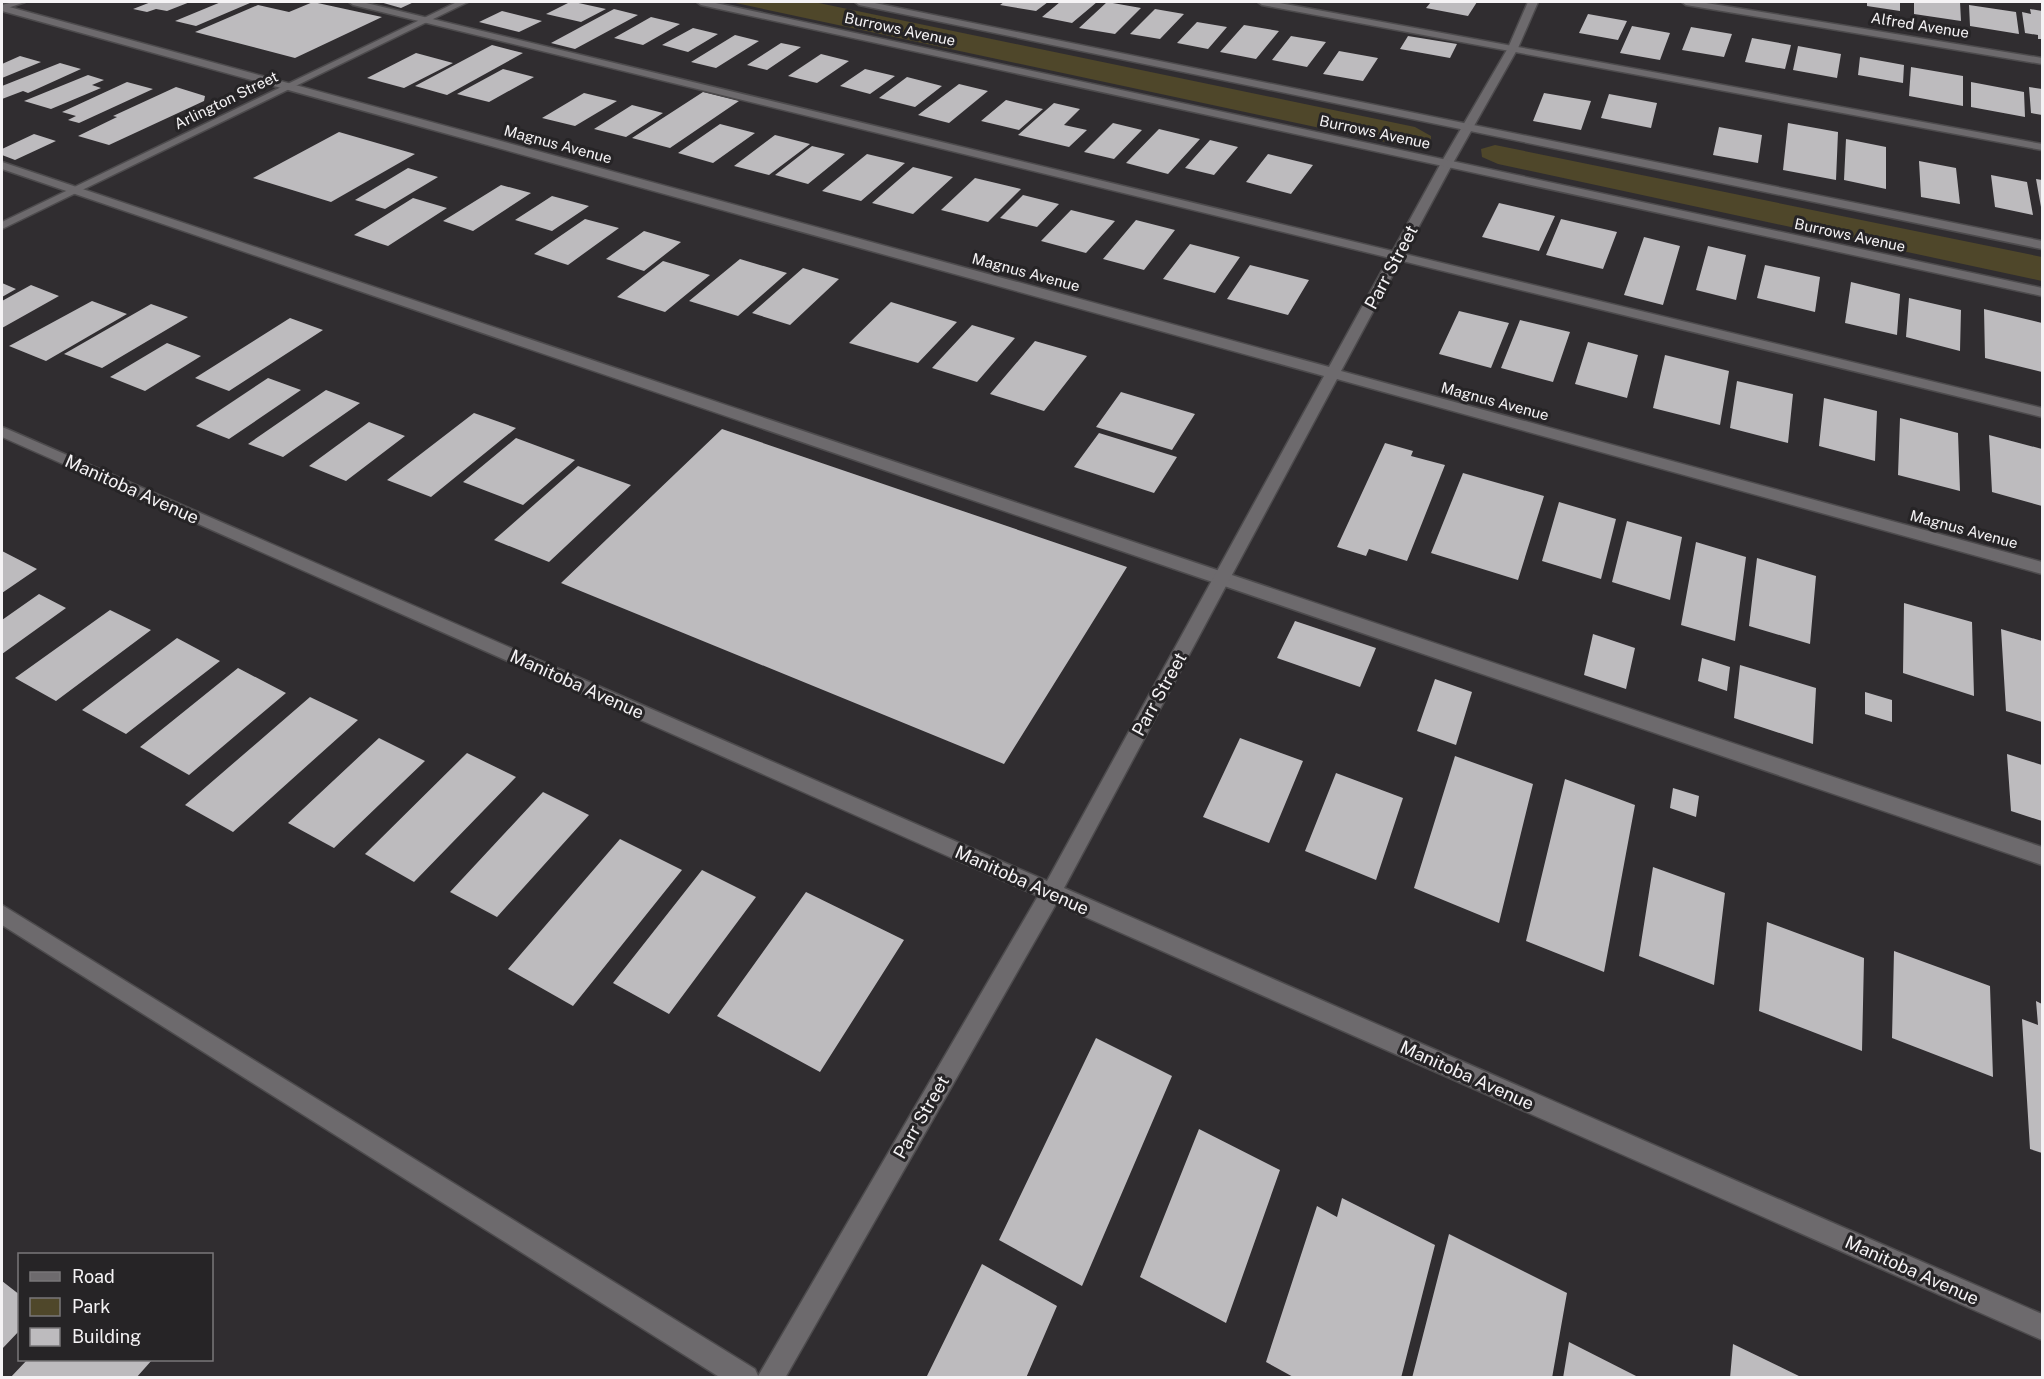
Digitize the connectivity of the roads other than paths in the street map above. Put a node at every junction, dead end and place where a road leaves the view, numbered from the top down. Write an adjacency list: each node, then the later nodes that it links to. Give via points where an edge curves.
1 (20, 2): 9 (street)
2 (352, 2): 10 (street)
3 (463, 2): 10 (street, Arlington Street)
4 (701, 2): 16 (street, Burrows Avenue)
5 (859, 2): 14 (street, Burrows Avenue)
6 (1263, 2): 11 (street)
7 (1533, 2): 11 (street, Parr Street)
8 (1686, 2): 12 (street, Alfred Avenue)
9 (2, 8): 13 (street, Magnus Avenue)
10 (427, 19): 13 (street, Arlington Street); 21 (street)
11 (1513, 48): 14 (street, Parr Street); 15 (street)
12 (2043, 61)
13 (288, 87): 18 (street, Arlington Street); 23 (street, Magnus Avenue)
14 (1468, 126): 16 (street, Parr Street); 20 (street, Burrows Avenue)
15 (2043, 147)
16 (1447, 163): 21 (street, Parr Street); 22 (street, Burrows Avenue)
17 (2, 165): 18 (street)
18 (76, 190): 19 (street, Arlington Street); 27 (street)
19 (2, 226)
20 (2043, 245)
21 (1397, 256): 23 (street, Parr Street); 24 (street)
22 (2043, 292)
23 (1334, 373): 26 (street, Magnus Avenue); 27 (street, Parr Street)
24 (2043, 413)
25 (2, 432): 29 (street, Manitoba Avenue)
26 (2043, 568)
27 (1221, 580): 28 (street); 29 (street, Parr Street)
28 (2043, 856)
29 (1051, 893): 31 (street, Manitoba Avenue); 33 (street, Parr Street)
30 (2, 915): 32 (street)
31 (2043, 1328)
32 (746, 1377)
33 (770, 1377)

